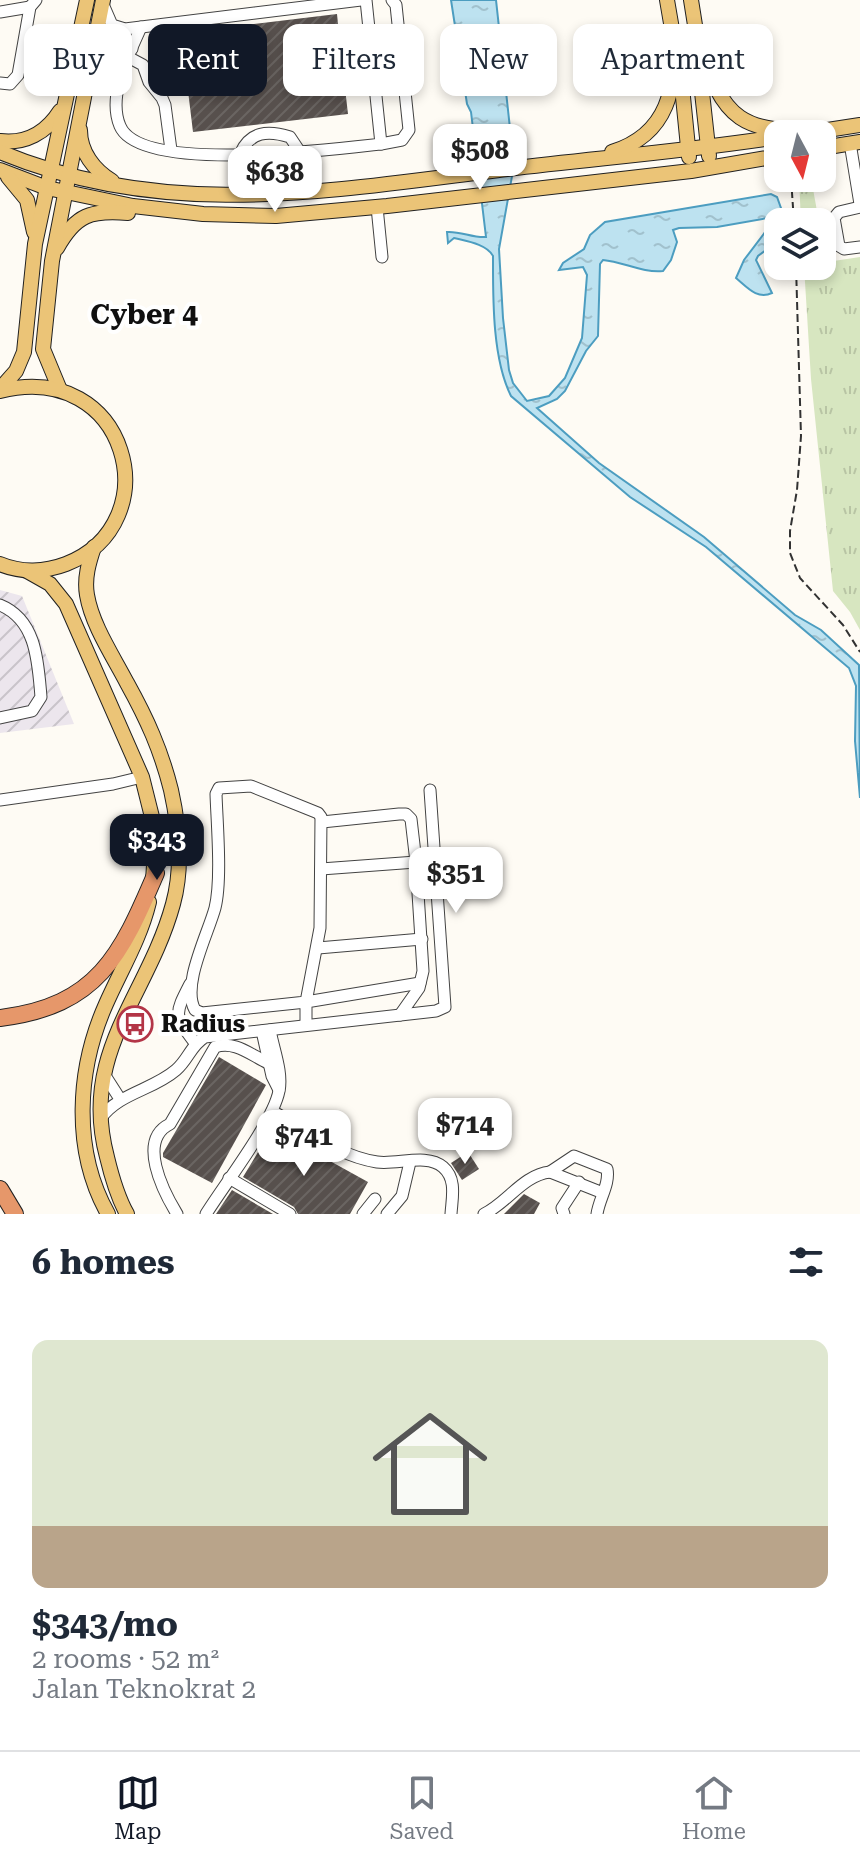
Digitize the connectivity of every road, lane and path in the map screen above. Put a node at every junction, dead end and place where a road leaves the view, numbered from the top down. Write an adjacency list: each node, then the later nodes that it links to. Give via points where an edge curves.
1 (364, 0): 11 (street); 29 (street)
2 (392, 0): 29 (street, via 409,130 402,140)
3 (667, 0): 9 (main road)
4 (691, 0): 10 (main road)
5 (97, 1): 8 (main road); 11 (street, via 112,25); 21 (main road)
6 (33, 4): 7 (street); 14 (street, via 18,75 10,84)
7 (0, 12)
8 (94, 24)
9 (671, 24)
10 (695, 24)
11 (141, 27): 12 (street)
12 (132, 48)
13 (132, 55): 31 (street, via 162,98)
14 (0, 83)
15 (83, 96): 22 (main road)
16 (118, 96): 31 (street, via 117,117 130,138)
17 (669, 96): 38 (main road, via 654,126 639,140)
18 (683, 96): 32 (main road)
19 (703, 96): 30 (main road)
20 (719, 96): 24 (main road, via 746,121)
21 (65, 105): 27 (main road, via 38,134); 41 (main road)
22 (79, 114): 43 (main road); 44 (main road, via 88,159)
23 (860, 125): 25 (main road)
24 (764, 127)
25 (836, 129)
26 (764, 139): 30 (main road)
27 (0, 141)
28 (855, 142): 48 (street)
29 (381, 144): 33 (street)
30 (708, 148): 32 (main road); 39 (main road)
31 (171, 150): 36 (street)
32 (689, 150): 38 (main road); 42 (main road)
33 (314, 151): 35 (street); 47 (path)
34 (0, 152): 41 (main road)
35 (300, 152): 36 (street); 36 (street, via 290,137 271,133 251,137)
36 (240, 154)
37 (764, 159): 39 (main road)
38 (569, 162): 47 (main road)
39 (711, 168): 42 (main road)
40 (1, 171): 45 (main road); 52 (main road, via 27,200)
41 (52, 171): 43 (main road); 45 (main road)
42 (691, 171): 49 (main road)
43 (68, 174): 44 (main road); 46 (main road)
44 (118, 185): 47 (main road, via 226,196)
45 (47, 188): 46 (main road); 52 (main road)
46 (66, 192): 50 (main road); 53 (main road)
47 (318, 192)
48 (860, 206): 51 (street, via 834,218 839,246)
49 (377, 207): 50 (main road, via 276,216); 54 (street)
50 (177, 212): 53 (main road, via 93,213 77,222)
51 (860, 247)
52 (35, 248): 56 (main road, via 24,352)
53 (53, 254): 57 (main road, via 43,349)
54 (382, 257)
55 (796, 280): 62 (path, via 801,436 790,553 800,578)
56 (0, 390): 57 (main road)
57 (60, 390): 58 (main road, via 101,416 123,458 121,507)
58 (94, 547): 60 (main road, via 55,568); 82 (main road, via 86,594 161,750 179,856 173,904 107,1053)
59 (0, 564): 60 (main road)
60 (27, 571): 64 (main road, via 50,584 66,604)
61 (0, 605): 63 (street, via 21,617 38,653 41,697 32,711)
62 (860, 652)
63 (0, 718)
64 (142, 777): 66 (street); 70 (main road, via 156,833)
65 (430, 790): 76 (street, via 445,1007)
66 (0, 800)
67 (322, 822): 68 (street, via 406,814); 69 (street); 73 (street, via 318,813 258,787 217,790 216,903)
68 (416, 862): 69 (street); 71 (street)
69 (321, 869): 72 (street)
70 (156, 873): 77 (highway, via 108,967 68,998); 96 (main road, via 129,959 92,1038 82,1104 85,1152)
71 (422, 939): 72 (street); 74 (street)
72 (318, 948): 75 (street)
73 (192, 980): 75 (street, via 192,1005 199,1012); 80 (street, via 177,1014)
74 (420, 983): 75 (street); 76 (street)
75 (306, 1002): 78 (street)
76 (400, 1015): 78 (street)
77 (0, 1018)
78 (306, 1024): 79 (street)
79 (266, 1030): 80 (street, via 205,1037); 81 (street); 83 (street, via 280,1075)
80 (195, 1043): 84 (street, via 178,1069)
81 (268, 1063): 83 (street); 98 (street, via 236,1046 215,1047 170,1124 160,1131 153,1154)
82 (104, 1074): 84 (street); 86 (main road)
83 (279, 1090): 85 (street)
84 (120, 1099): 86 (street)
85 (272, 1111): 87 (street, via 353,1156); 89 (street)
86 (101, 1118): 97 (main road, via 117,1196)
87 (410, 1162): 102 (street, via 402,1196); 103 (street, via 428,1160 450,1176)
88 (550, 1172): 90 (street); 92 (street, via 578,1157 607,1169); 94 (street, via 514,1191)
89 (229, 1178): 99 (street); 100 (street)
90 (579, 1182): 92 (street); 104 (street, via 562,1208)
91 (0, 1189): 95 (highway)
92 (603, 1193): 105 (street)
93 (375, 1199): 101 (street)
94 (490, 1212)
95 (15, 1214)
96 (108, 1214)
97 (127, 1214)
98 (177, 1214)
99 (206, 1214)
100 (290, 1214)
101 (363, 1214)
102 (387, 1214)
103 (451, 1214)
104 (564, 1214)
105 (597, 1214)

